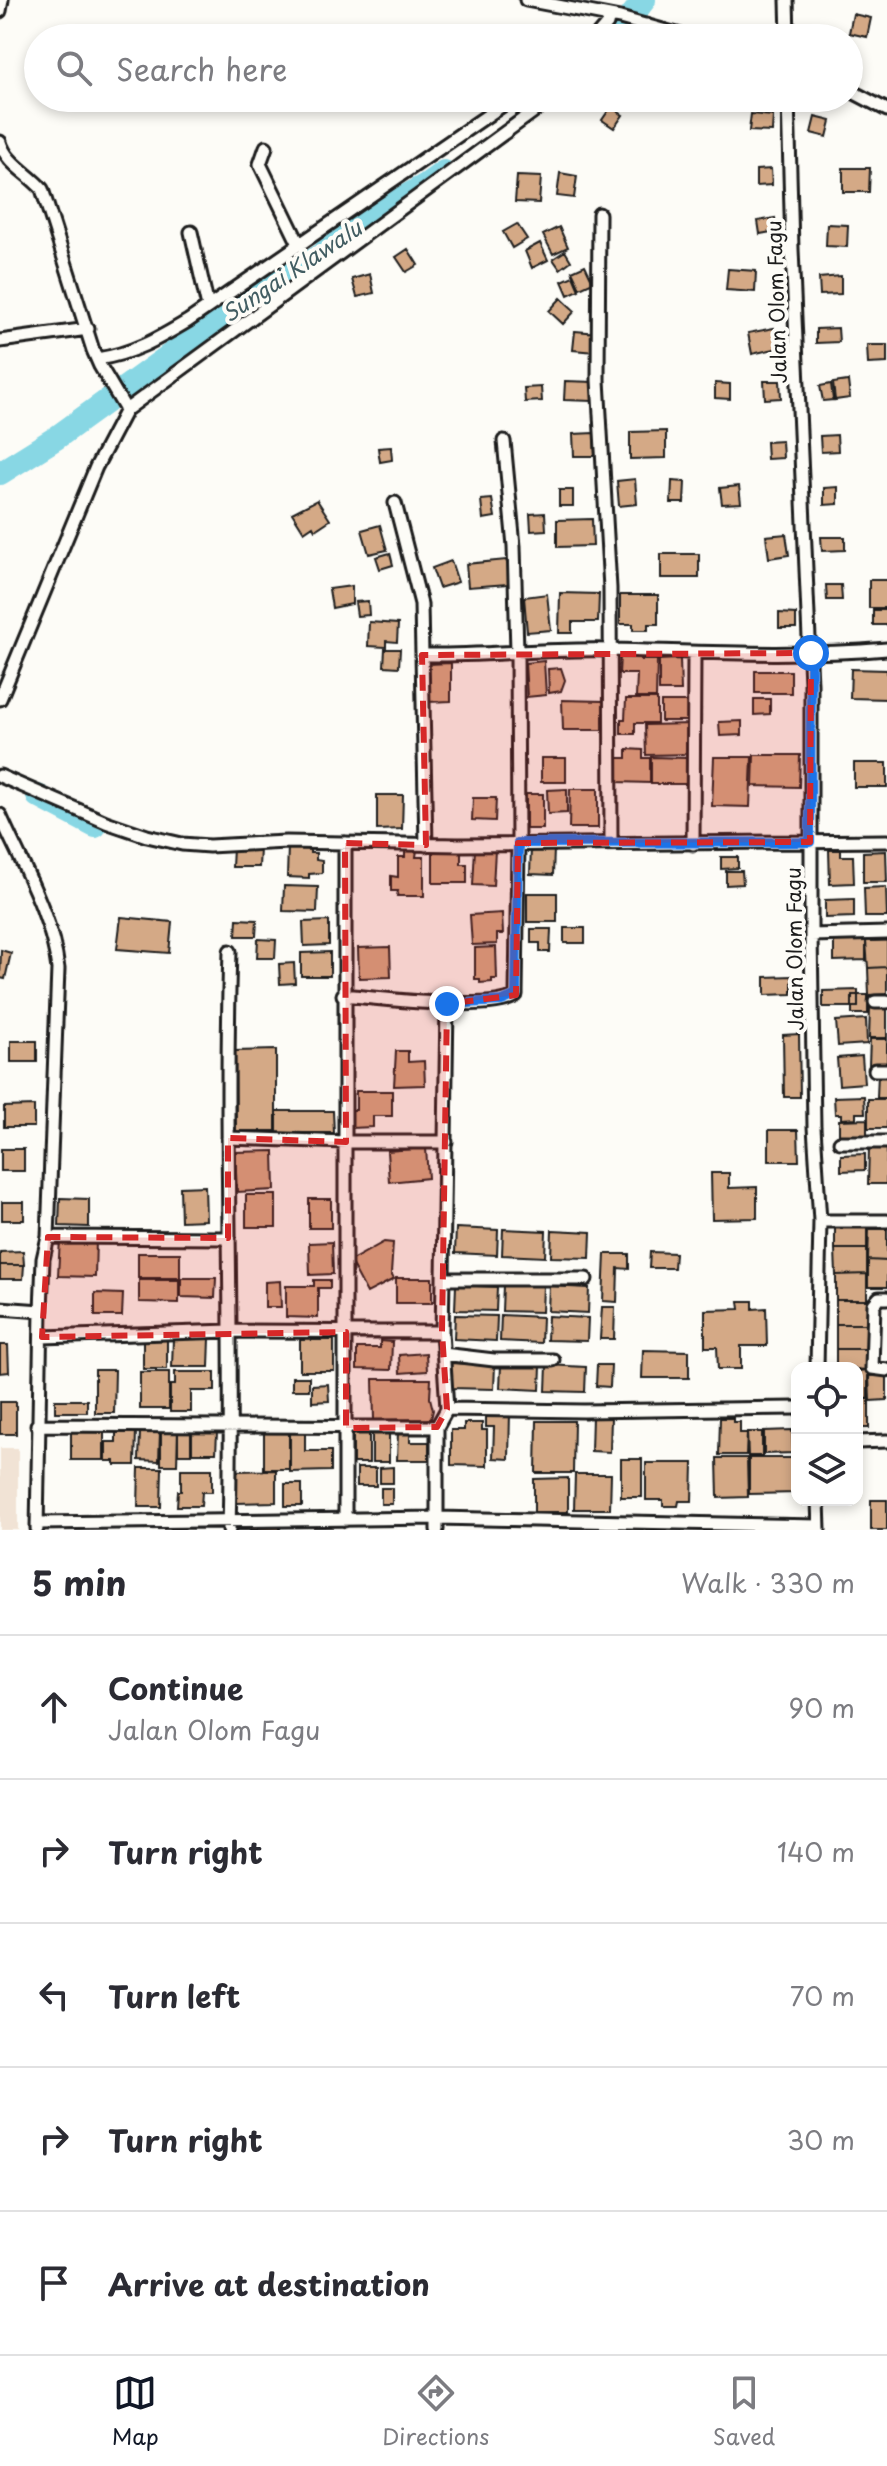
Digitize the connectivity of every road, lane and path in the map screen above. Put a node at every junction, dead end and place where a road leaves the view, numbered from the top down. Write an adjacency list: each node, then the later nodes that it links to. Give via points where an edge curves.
1 (2, 0): 4 (street)
2 (526, 0): 5 (street)
3 (787, 0): 8 (street)
4 (0, 11)
5 (614, 17): 6 (street); 7 (street)
6 (607, 24)
7 (644, 24)
8 (788, 24)
9 (863, 97): 10 (street)
10 (887, 110)
11 (492, 112): 18 (street)
12 (533, 112): 23 (street)
13 (788, 112): 29 (street, Jalan Olom Fagu)
14 (0, 142): 20 (street, via 2,151 42,189)
15 (266, 147): 18 (street, via 260,164)
16 (599, 214): 27 (street, via 598,380)
17 (191, 232): 19 (street)
18 (299, 244): 19 (street)
19 (208, 307): 22 (street, via 147,345)
20 (88, 329): 21 (street); 22 (street)
21 (0, 341)
22 (97, 359): 23 (street)
23 (126, 410): 32 (street, via 96,467)
24 (504, 441): 28 (street)
25 (395, 503): 31 (street, via 421,604)
26 (887, 649): 29 (street)
27 (610, 650): 28 (street); 30 (street); 36 (street)
28 (517, 651): 31 (street); 39 (street)
29 (811, 653): 30 (street); 37 (street, Jalan Olom Fagu)
30 (694, 654): 40 (street)
31 (422, 655): 41 (street)
32 (0, 699)
33 (0, 776): 38 (street, via 106,822 182,844)
34 (0, 815): 54 (street, via 49,925 58,969)
35 (887, 841): 37 (street)
36 (611, 842): 39 (street); 40 (street)
37 (810, 842): 40 (street); 43 (street, Jalan Olom Fagu)
38 (345, 843): 41 (street); 45 (street)
39 (518, 843): 41 (street); 46 (street, via 516,995 502,1001)
40 (693, 844)
41 (426, 845)
42 (887, 933): 43 (street)
43 (811, 935): 52 (street, Jalan Olom Fagu)
44 (230, 951): 47 (street)
45 (343, 995): 46 (street); 48 (street)
46 (447, 1004): 49 (street)
47 (228, 1138): 48 (street); 55 (street)
48 (346, 1142): 49 (street); 62 (street)
49 (446, 1142): 56 (street)
50 (840, 1142): 51 (street)
51 (887, 1142)
52 (820, 1221): 53 (street); 67 (street, Jalan Olom Fagu)
53 (887, 1221)
54 (48, 1237): 55 (street); 60 (street)
55 (228, 1238): 61 (street)
56 (443, 1279): 57 (street); 63 (street)
57 (586, 1279)
58 (887, 1298): 68 (street, via 874,1304 872,1368)
59 (0, 1308): 60 (street)
60 (41, 1311): 64 (street)
61 (230, 1331): 62 (street); 64 (street); 72 (street)
62 (346, 1332): 63 (street); 74 (street)
63 (442, 1332): 65 (street)
64 (42, 1337): 71 (street)
65 (443, 1354): 66 (street); 70 (street)
66 (553, 1360)
67 (817, 1362)
68 (887, 1370)
69 (791, 1408): 70 (street)
70 (447, 1409): 73 (street)
71 (37, 1425): 72 (street); 82 (street)
72 (231, 1425): 74 (street); 80 (street)
73 (437, 1427): 74 (street); 79 (street)
74 (346, 1428): 78 (street)
75 (887, 1441): 76 (street)
76 (863, 1442)
77 (818, 1506): 83 (street)
78 (345, 1520): 79 (street); 80 (street)
79 (437, 1524): 81 (street)
80 (229, 1525): 82 (street)
81 (626, 1526): 83 (street)
82 (37, 1527)
83 (818, 1528)

